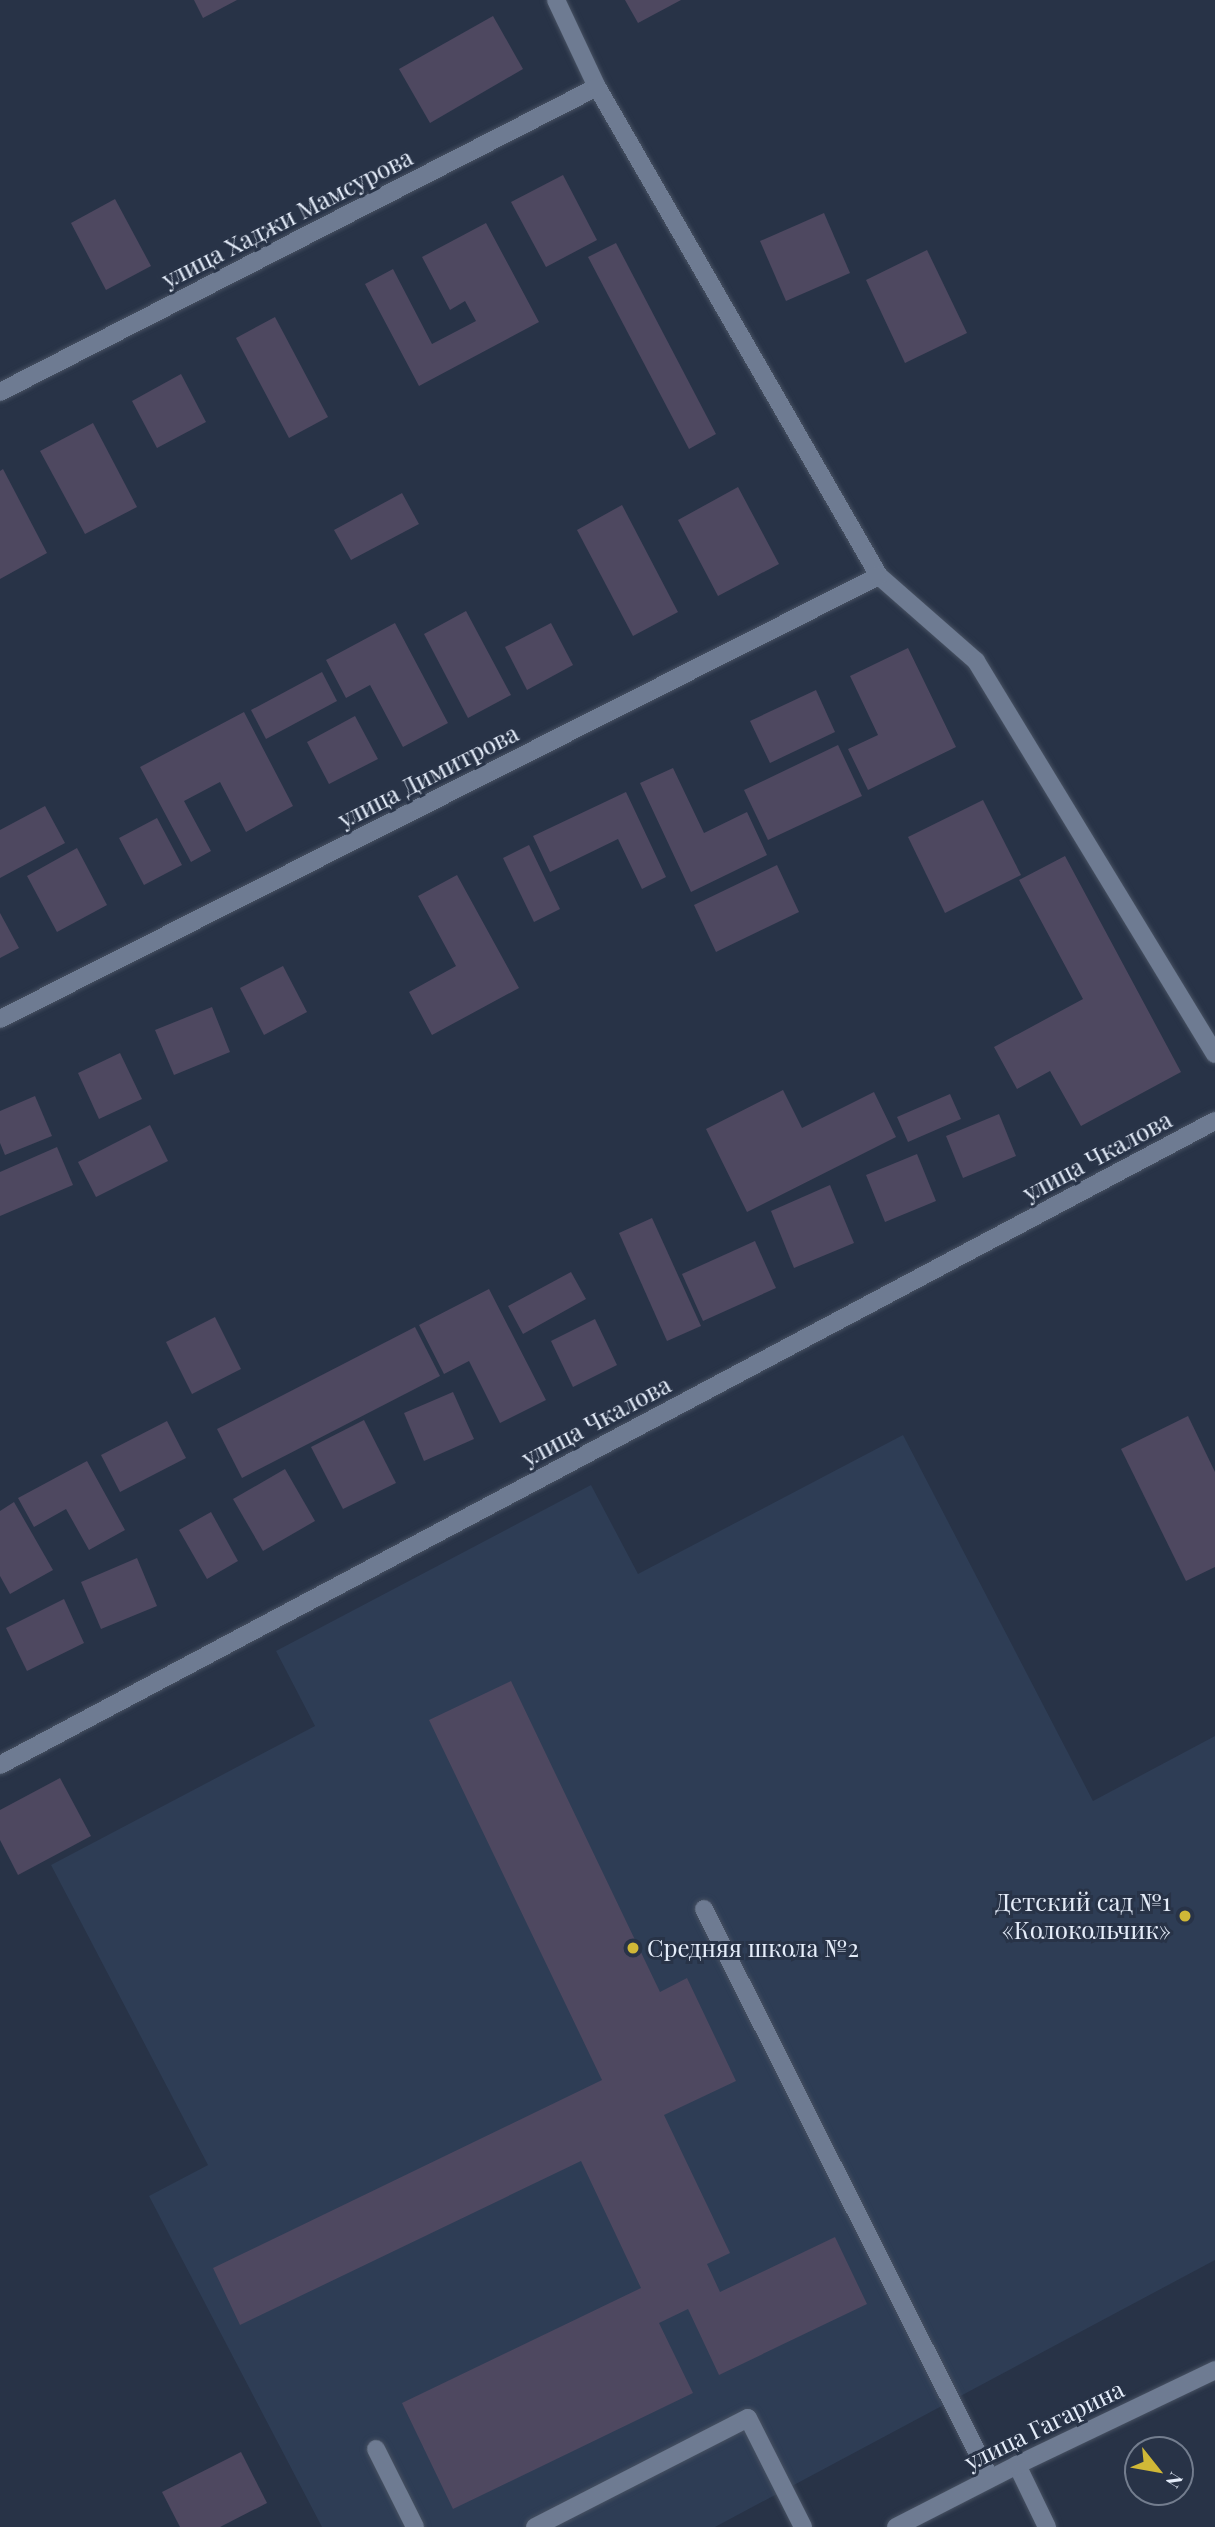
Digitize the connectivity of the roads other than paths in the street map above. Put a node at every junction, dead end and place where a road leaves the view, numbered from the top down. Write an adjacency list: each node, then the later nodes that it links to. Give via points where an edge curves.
1 (556, 0): 2 (street)
2 (597, 87): 3 (street, улица Хаджи Мамсурова); 4 (street)
3 (0, 393)
4 (879, 576): 5 (street, улица Димитрова); 6 (street, via 976,661)
5 (0, 1019)
6 (1215, 1054)
7 (1215, 1121): 8 (street, улица Чкалова)
8 (0, 1765)
9 (704, 1909): 13 (street)
10 (1215, 2370): 12 (street, улица Гагарина)
11 (376, 2449): 14 (street)
12 (1017, 2465): 13 (street, улица Гагарина); 18 (street)
13 (990, 2478): 17 (street, улица Гагарина)
14 (415, 2527)
15 (535, 2527): 16 (street, via 748,2418)
16 (803, 2527)
17 (897, 2527)
18 (1046, 2527)

